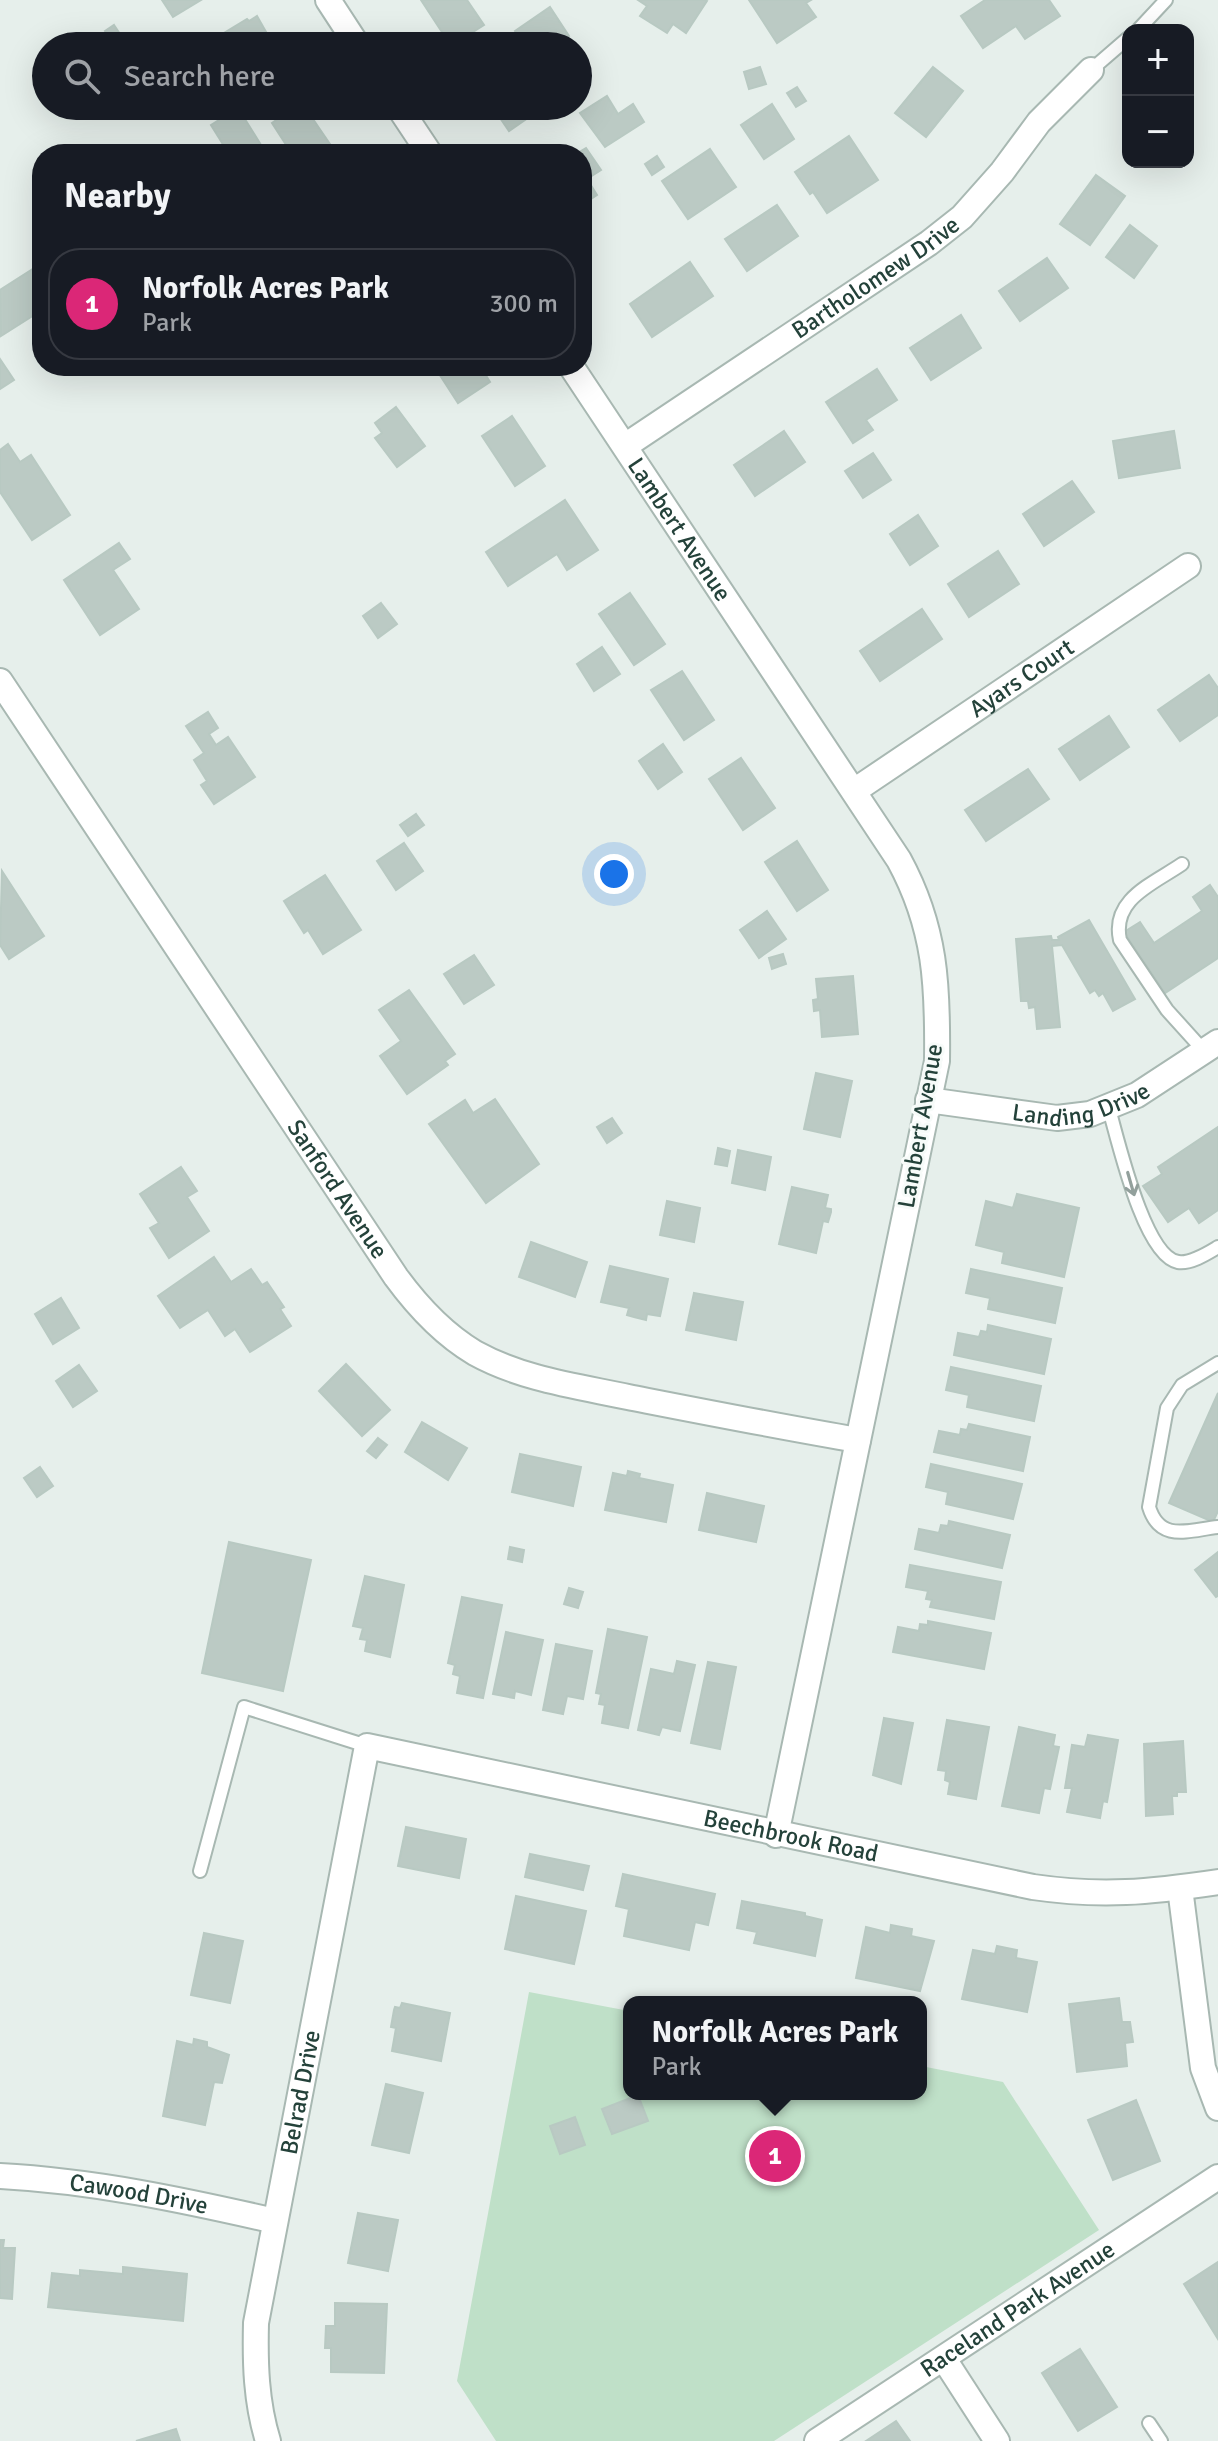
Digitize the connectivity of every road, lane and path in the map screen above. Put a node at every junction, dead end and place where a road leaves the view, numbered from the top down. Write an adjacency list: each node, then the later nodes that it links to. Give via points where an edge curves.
1 (328, 0): 4 (street)
2 (1166, 0): 3 (lane)
3 (1144, 24)
4 (349, 32)
5 (1122, 43): 6 (lane)
6 (1091, 70): 10 (street, Bartholomew Drive, via 1039,122 962,217)
7 (407, 120): 8 (street)
8 (423, 144)
9 (578, 376): 10 (street, Lambert Avenue)
10 (625, 446): 13 (street, Lambert Avenue)
11 (1188, 566): 13 (street, Ayars Court)
12 (0, 681): 20 (street, Sanford Avenue, via 396,1277 430,1318 499,1365 544,1379)
13 (854, 791): 16 (street, Lambert Avenue, via 912,884 932,946 937,1061)
14 (1182, 864): 15 (lane, via 1131,898 1117,927 1120,940 1167,1010)
15 (1211, 1046): 17 (street, Landing Drive)
16 (928, 1100): 17 (street, Landing Drive, via 1057,1118); 20 (street, Lambert Avenue)
17 (1109, 1109): 18 (lane, one-way to 18, via 1135,1198 1155,1244 1179,1262)
18 (1218, 1247)
19 (1218, 1363): 21 (lane, via 1182,1385 1167,1408 1149,1507 1153,1520 1172,1532)
20 (858, 1440): 23 (street, Lambert Avenue)
21 (1218, 1527)
22 (367, 1746): 23 (street, Beechbrook Road); 24 (lane, via 244,1707); 30 (street, Belrad Drive)
23 (776, 1835): 26 (street, Beechbrook Road, via 1070,1893)
24 (200, 1871)
25 (1218, 1882): 26 (street, Beechbrook Road)
26 (1180, 1888): 27 (street, via 1203,2068)
27 (1217, 2102)
28 (0, 2176): 30 (street, Cawood Drive, via 121,2188)
29 (1218, 2177): 31 (street, Raceland Park Avenue)
30 (275, 2221): 33 (street, Belrad Drive, via 255,2347 257,2395)
31 (944, 2359): 34 (street, Raceland Park Avenue); 35 (street)
32 (1149, 2423): 36 (lane)
33 (268, 2441)
34 (817, 2441)
35 (997, 2441)
36 (1161, 2441)

